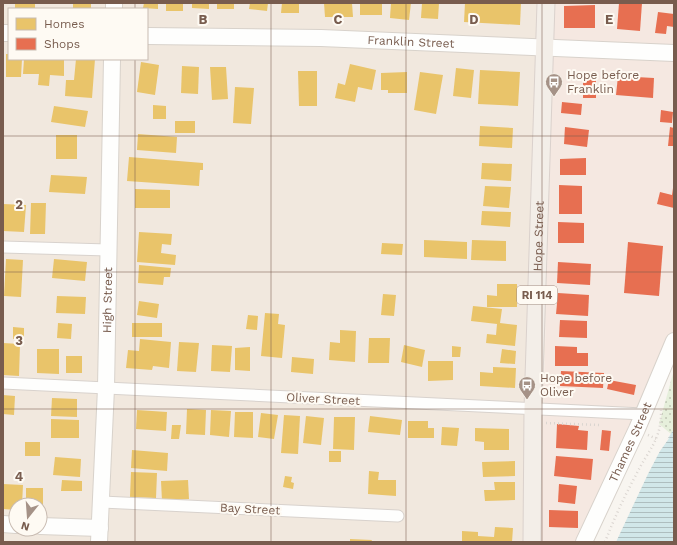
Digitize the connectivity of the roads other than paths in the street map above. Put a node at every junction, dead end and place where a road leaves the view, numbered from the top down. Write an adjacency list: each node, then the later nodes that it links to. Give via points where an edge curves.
1 (546, 3): 3 (main road, Hope Street / RI 114)
2 (148, 36): 3 (street, Franklin Street, via 321,38)
3 (545, 48): 4 (street, Franklin Street); 11 (main road, Hope Street / RI 114)
4 (674, 53)
5 (112, 60): 7 (street, High Street)
6 (3, 247): 7 (street)
7 (108, 250): 10 (street, High Street)
8 (674, 342): 12 (street, Thames Street)
9 (3, 383): 10 (street, Oliver Street)
10 (106, 388): 11 (street, Oliver Street); 13 (street, High Street)
11 (533, 409): 12 (street, Oliver Street); 17 (main road, Hope Street / RI 114)
12 (643, 414): 18 (street, Thames Street)
13 (102, 502): 14 (street, Bay Street); 16 (street, High Street)
14 (398, 516)
15 (48, 527): 16 (street)
16 (100, 535)
17 (532, 542)
18 (584, 542)

